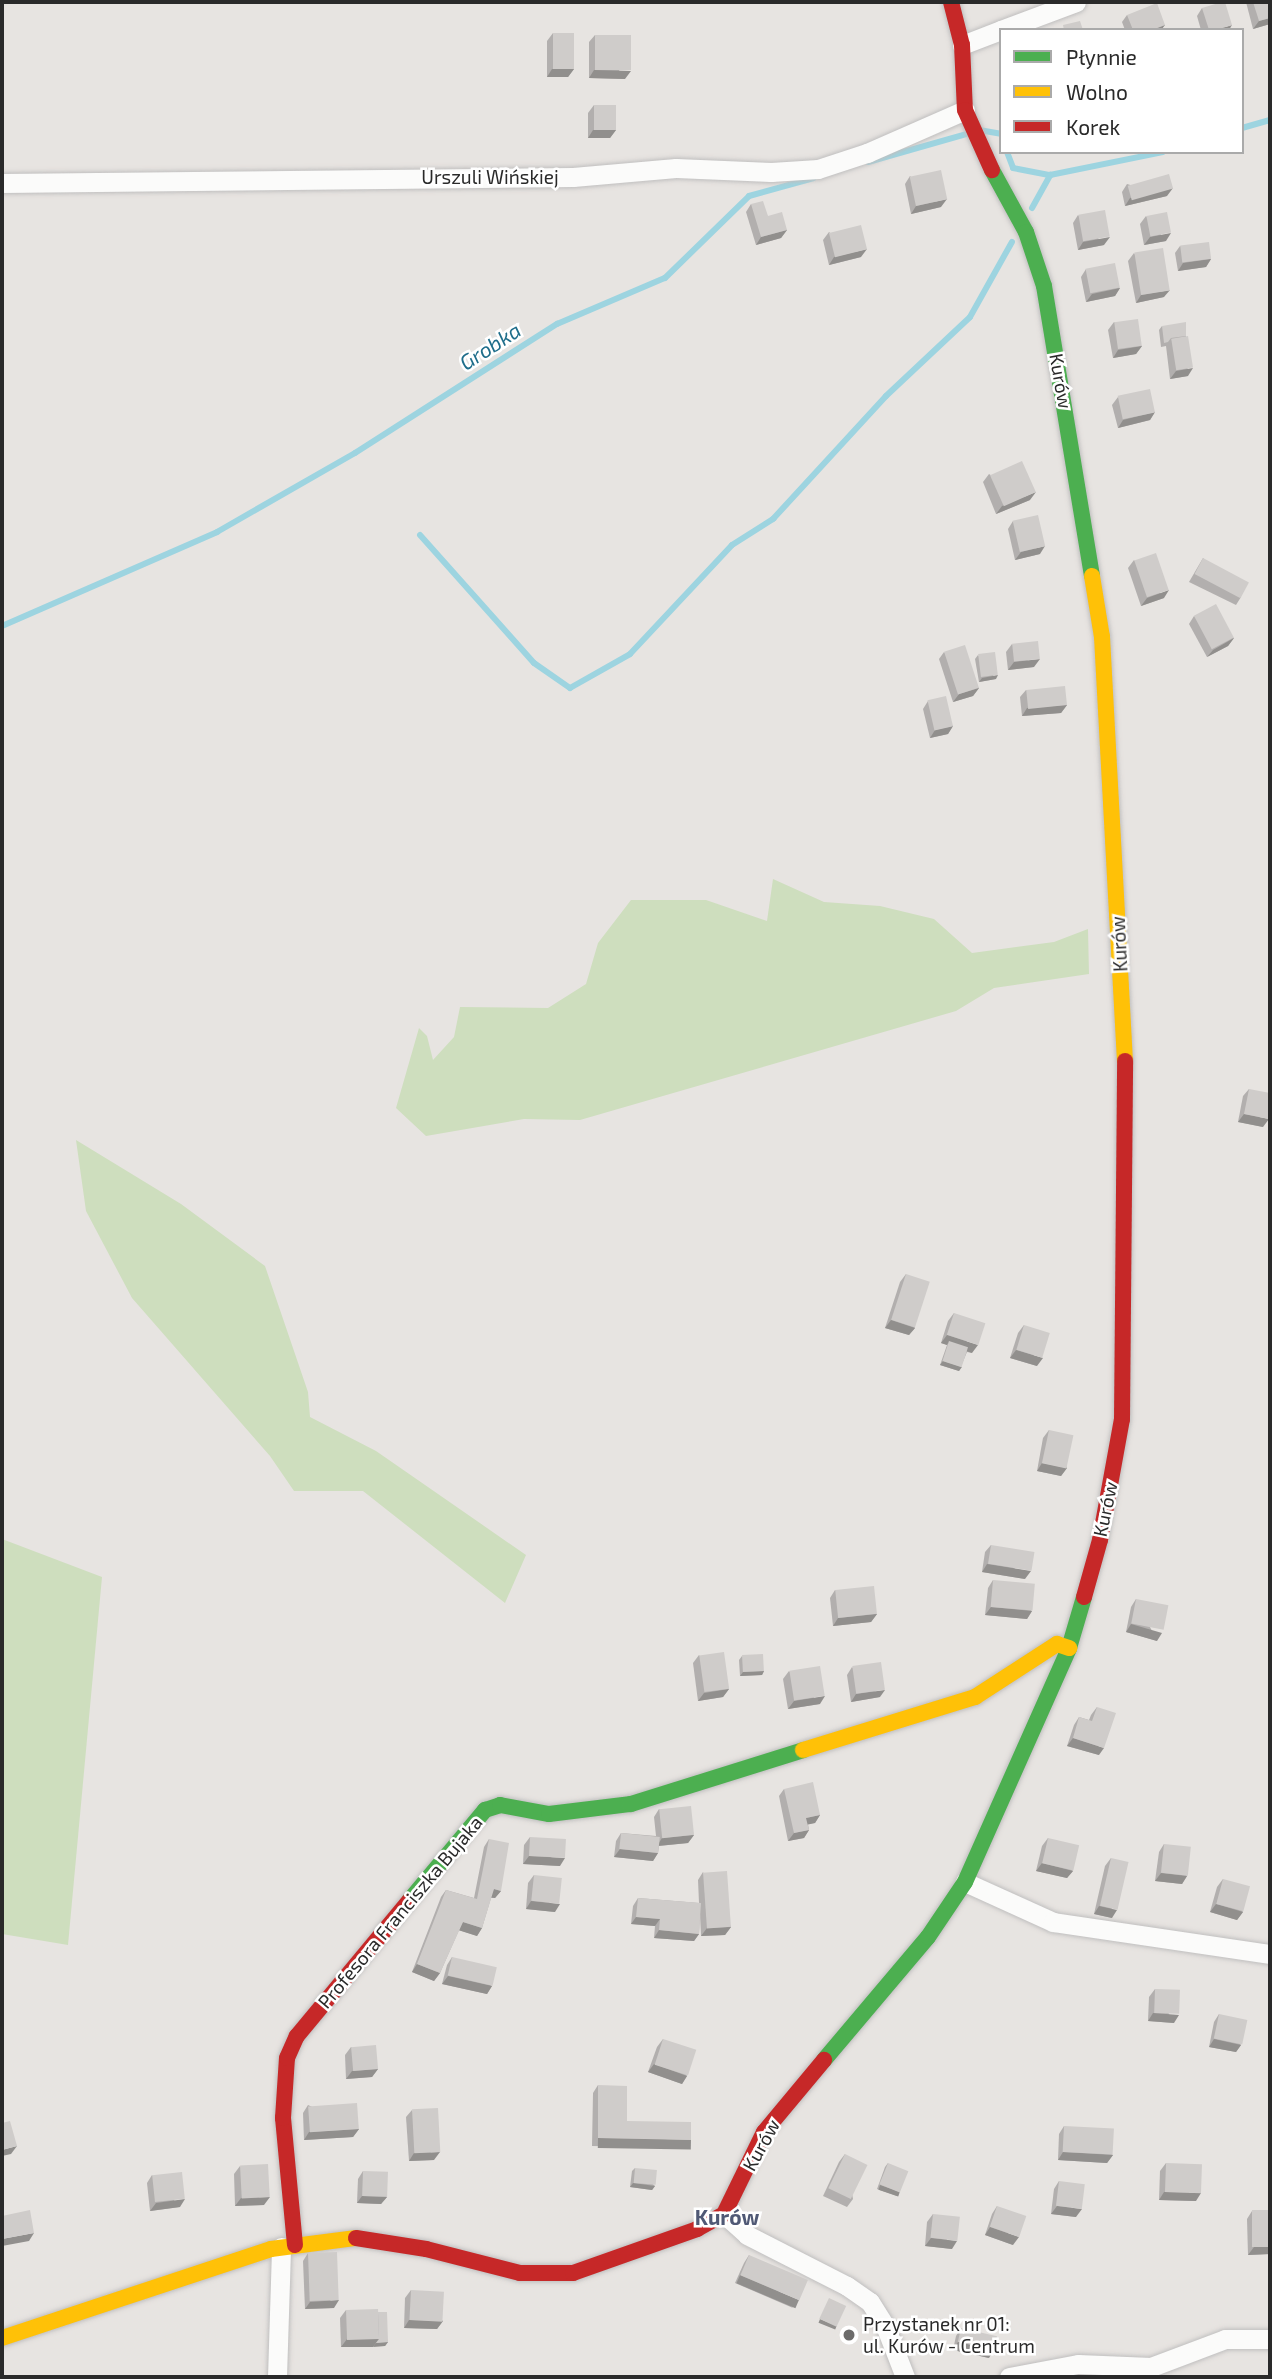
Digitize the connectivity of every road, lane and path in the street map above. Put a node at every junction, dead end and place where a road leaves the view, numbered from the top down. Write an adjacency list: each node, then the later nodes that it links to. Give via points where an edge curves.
1 (951, 2): 5 (street, Kurów)
2 (1076, 2): 3 (street)
3 (1006, 28)
4 (999, 31): 5 (street)
5 (961, 45): 6 (street, Kurów)
6 (967, 115): 7 (street, Urszuli Wińskiej, via 818,169 771,173 676,168 573,177); 8 (street, Kurów, via 1026,232 1044,286 1088,535 1107,713 1127,1100 1125,1361 1122,1419 1100,1540)
7 (2, 183)
8 (1069, 1648): 9 (street, Kurów); 12 (street, Profesora Franciszka Bujaka, via 1058,1644 975,1697 631,1804 550,1814 500,1805 485,1810 297,2036 287,2058 283,2118)
9 (965, 1882): 10 (street, via 1053,1922); 11 (street, Kurów, via 921,1946 764,2132)
10 (1270, 1954)
11 (724, 2214): 12 (street, via 697,2229 573,2273 520,2273 426,2249 346,2236); 16 (street, via 747,2235 870,2302 886,2328)
12 (288, 2246): 13 (street); 15 (street, Profesora Franciszka Bujaka)
13 (2, 2338)
14 (1270, 2339): 17 (street, via 1225,2339 1151,2367 1078,2364)
15 (277, 2377)
16 (905, 2377)
17 (1009, 2377)

